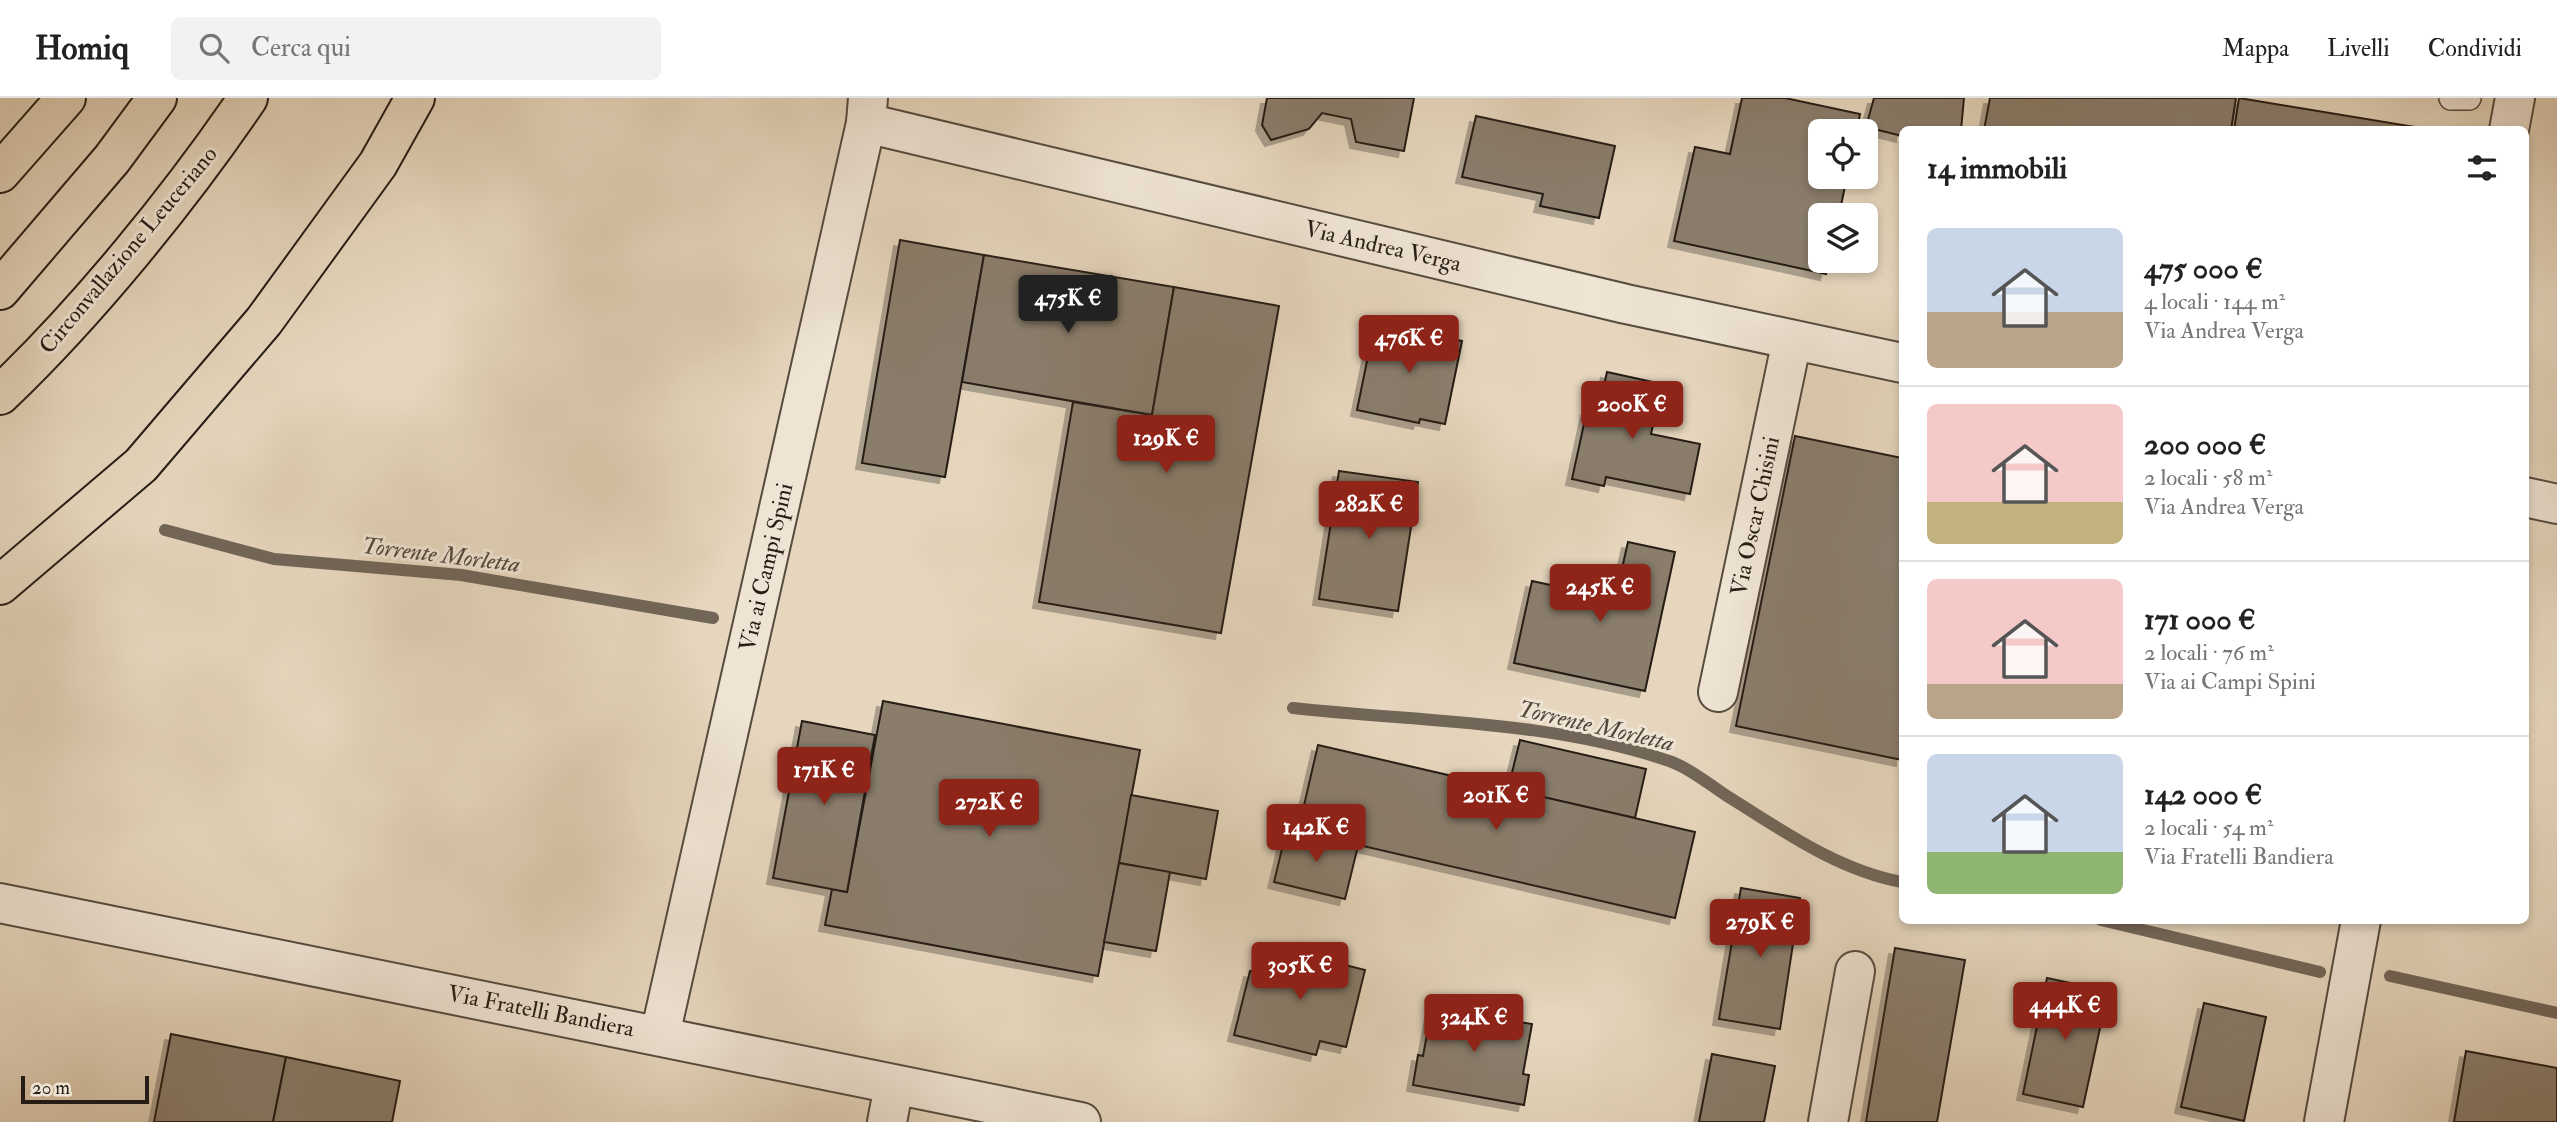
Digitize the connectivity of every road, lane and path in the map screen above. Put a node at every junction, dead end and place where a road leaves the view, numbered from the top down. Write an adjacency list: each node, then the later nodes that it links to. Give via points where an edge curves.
1 (66, 98): 10 (highway)
2 (157, 98): 11 (highway, via 112,159)
3 (248, 98): 14 (highway, Circonvallazione Leuceriano, via 217,145 123,260)
4 (415, 98): 17 (highway, via 378,164 264,321 141,465)
5 (2451, 98): 6 (lane)
6 (2469, 98)
7 (2515, 98): 9 (street)
8 (867, 110): 12 (street, Via Andrea Verga, via 1626,304); 22 (street, Via ai Campi Spini)
9 (2510, 126)
10 (0, 173)
11 (0, 290)
12 (1792, 340): 13 (street, Via Andrea Verga); 18 (street, Via Oscar Chisini)
13 (1899, 362)
14 (0, 395)
15 (2529, 498): 16 (street)
16 (2557, 503)
17 (0, 585)
18 (1718, 692)
19 (0, 903): 22 (street, Via Fratelli Bandiera)
20 (2360, 924): 26 (street)
21 (1855, 971): 25 (street)
22 (660, 1035): 23 (street, Via Fratelli Bandiera)
23 (891, 1104): 24 (street, Via Fratelli Bandiera)
24 (1081, 1122)
25 (1828, 1122)
26 (2324, 1122)

